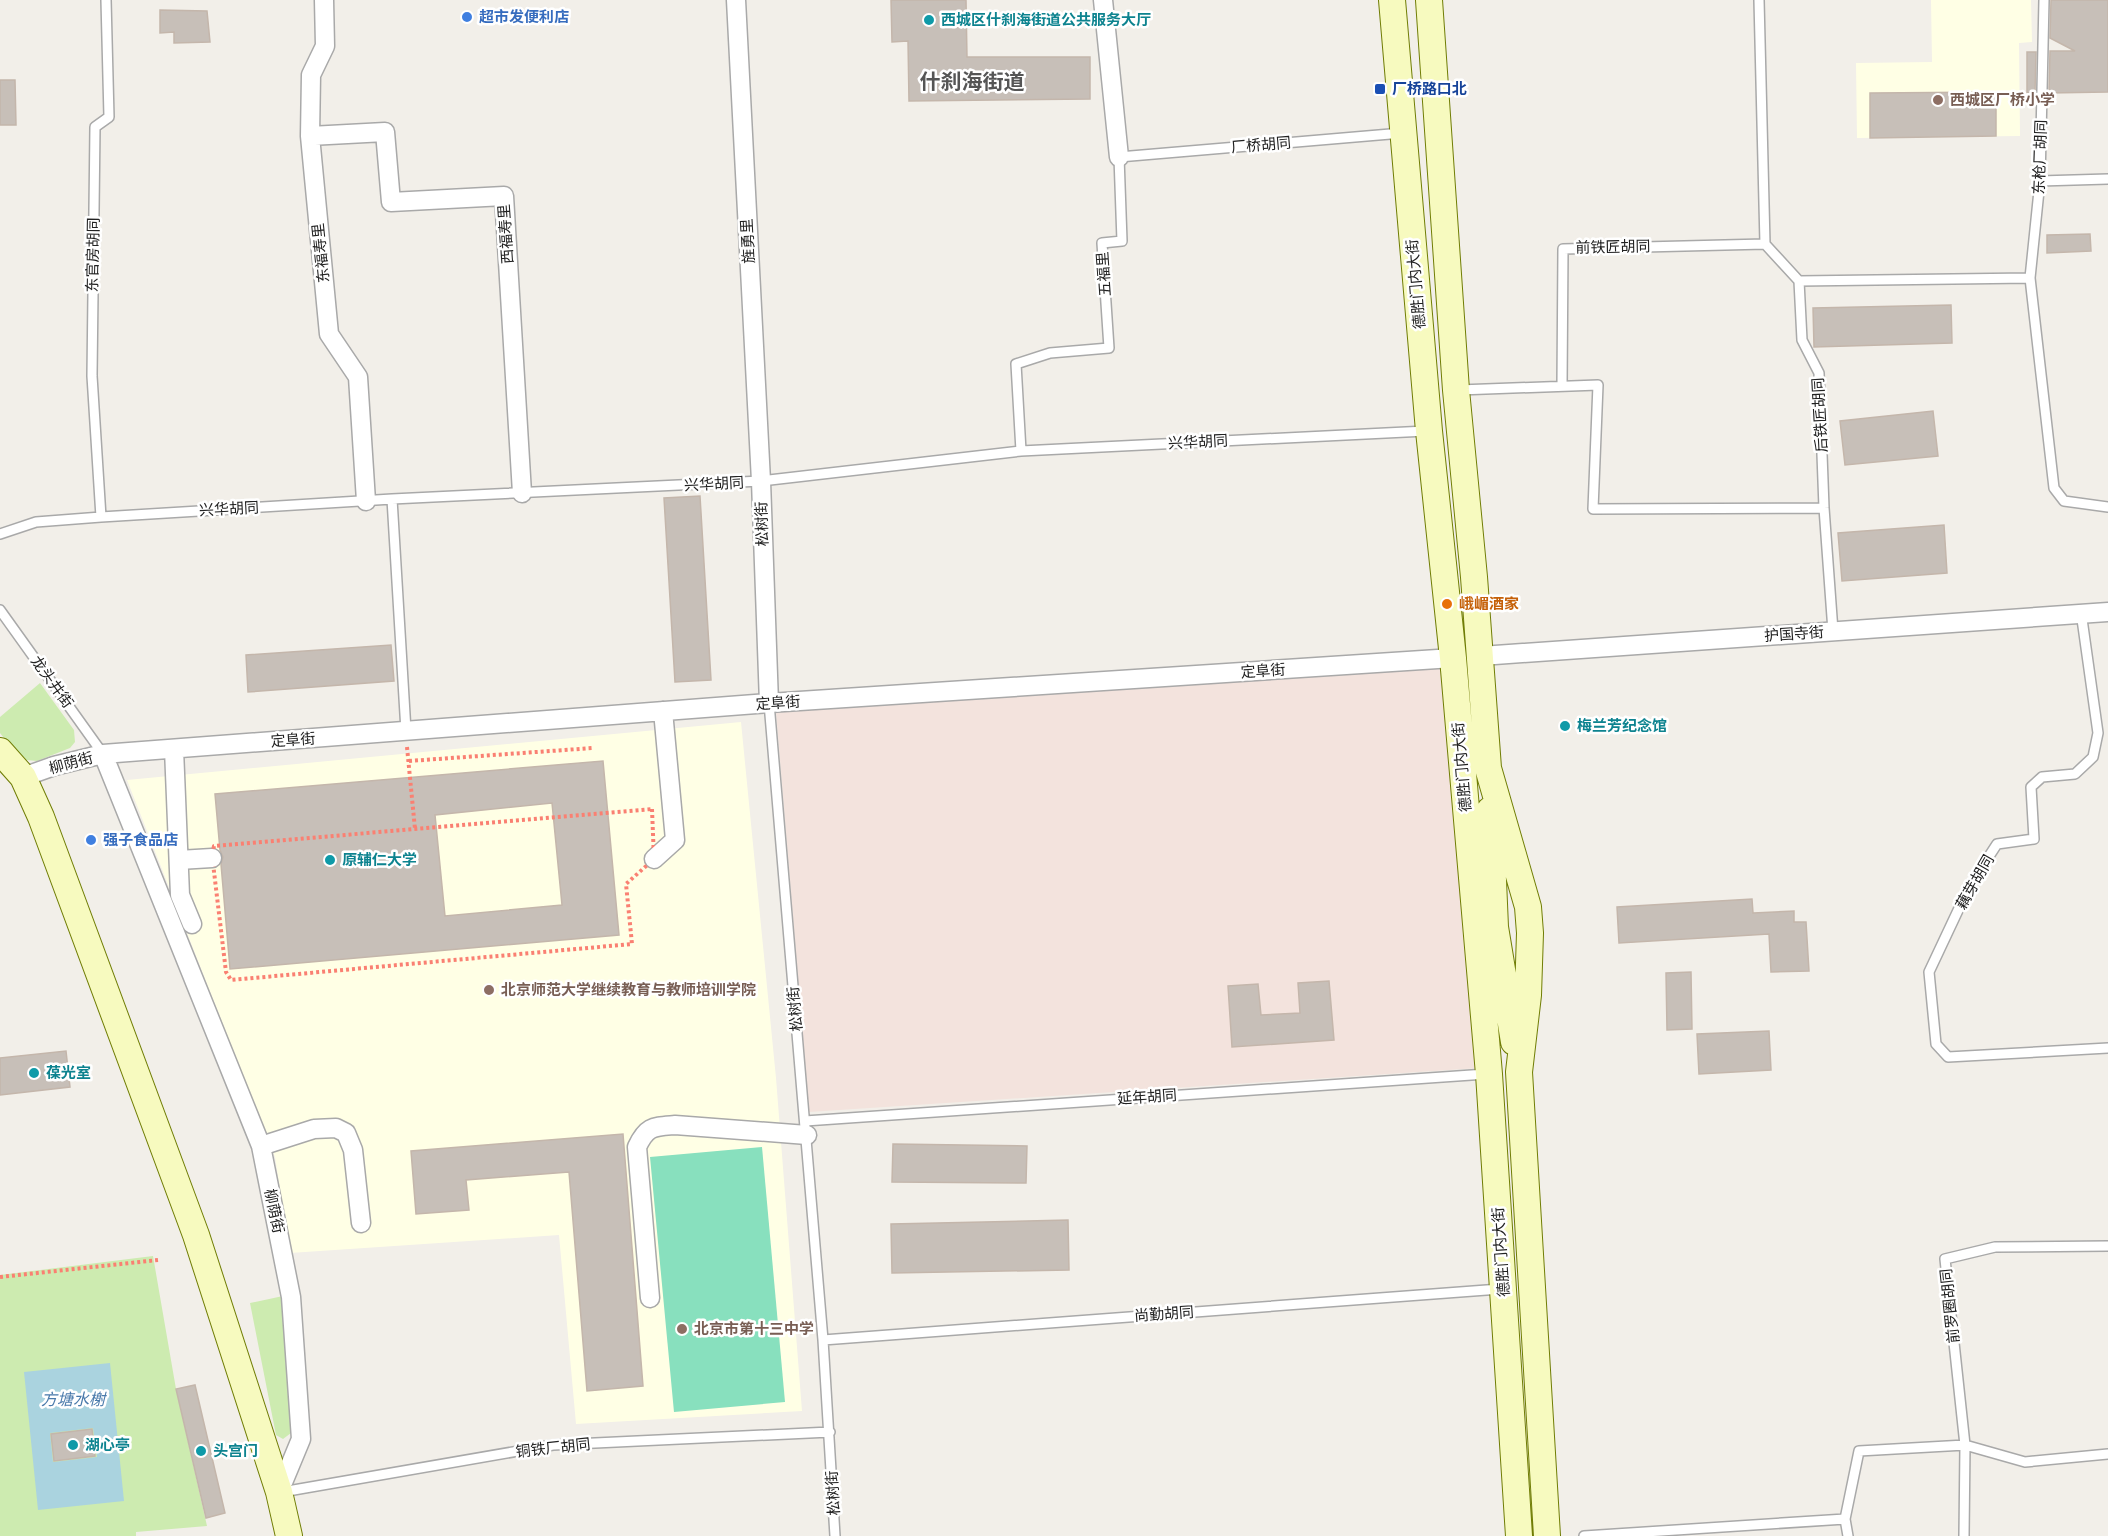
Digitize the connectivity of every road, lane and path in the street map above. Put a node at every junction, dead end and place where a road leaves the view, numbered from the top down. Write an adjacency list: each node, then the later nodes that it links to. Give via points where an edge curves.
1 (106, 0): 27 (lane, 东官房胡同, via 109,117 95,127 92,376)
2 (324, 0): 10 (street, 东福寿里, via 325,46 311,75)
3 (736, 0): 21 (street, 旌勇里)
4 (1103, 0): 11 (street, 五福里)
5 (1392, 0): 9 (main road, 德胜门内大街)
6 (1429, 0): 18 (main road, 德胜门内大街)
7 (1759, 0): 14 (lane)
8 (2044, 0): 13 (lane, 东枪厂胡同)
9 (1402, 133): 11 (lane, 厂桥胡同); 19 (main road, 德胜门内大街)
10 (310, 136): 22 (street, 西福寿里, via 385,132 391,202 504,196); 24 (street, 东福寿里, via 329,334 358,376)
11 (1119, 157): 20 (lane, 五福里, via 1122,242 1102,243 1109,348 1050,353 1016,364)
12 (2108, 179): 13 (lane)
13 (2040, 181): 15 (lane, 东枪厂胡同)
14 (1766, 244): 16 (lane); 17 (lane, 前铁匠胡同, via 1563,249)
15 (2030, 278): 16 (lane); 25 (lane, 东枪厂胡同, via 2054,488 2064,501)
16 (1799, 281): 26 (lane, 后铁匠胡同, via 1802,340 1819,373)
17 (1562, 386): 18 (lane); 26 (lane, via 1598,385 1593,509)
18 (1456, 390): 29 (main road, 德胜门内大街)
19 (1429, 431): 20 (lane, 兴华胡同); 30 (main road, 德胜门内大街)
20 (1021, 451): 21 (lane, 兴华胡同)
21 (761, 481): 22 (lane, 兴华胡同); 37 (street, 松树街)
22 (522, 493): 23 (lane, 兴华胡同)
23 (392, 499): 24 (lane, 兴华胡同); 39 (lane)
24 (366, 501): 27 (lane, 兴华胡同)
25 (2108, 507)
26 (1824, 508): 34 (lane, 后铁匠胡同)
27 (101, 517): 28 (lane, 兴华胡同, via 36,522)
28 (0, 534)
29 (1474, 577): 30 (main road); 35 (main road, 德胜门内大街)
30 (1444, 579): 36 (main road, 德胜门内大街)
31 (0, 610): 43 (lane, 龙头井街)
32 (2081, 612): 33 (street, 护国寺街); 34 (street, 护国寺街); 53 (lane, 藕芽胡同, via 2097,733 2093,757 2075,774 2042,777 2031,787 2034,839 1997,844 1969,886 1929,972 1936,1044 1948,1058)
33 (2108, 612)
34 (1833, 631): 35 (street, 护国寺街)
35 (1481, 656): 36 (main road); 45 (main road, 德胜门内大街)
36 (1453, 658): 37 (street, 定阜街); 46 (main road, 德胜门内大街)
37 (769, 703): 38 (street, 定阜街); 56 (lane, 松树街)
38 (663, 711): 39 (street, 定阜街); 50 (street, via 675,840)
39 (406, 731): 40 (street, 定阜街); 44 (path)
40 (174, 748): 43 (street, 定阜街); 51 (street)
41 (593, 748): 44 (path)
42 (0, 751): 47 (main road)
43 (103, 754): 47 (street, 柳荫街); 57 (street, 柳荫街)
44 (409, 761): 48 (path)
45 (1488, 768): 46 (main road); 54 (main road, 德胜门内大街, via 1495,927); 54 (main road, 德胜门内大街, via 1528,907 1528,995)
46 (1462, 770): 55 (main road, 德胜门内大街)
47 (24, 777): 68 (main road, via 196,1235)
48 (415, 829): 49 (path, via 214,846); 50 (path, via 652,809)
49 (212, 858): 50 (path, via 226,972 231,980 632,944 626,884); 51 (street)
50 (654, 859)
51 (179, 860): 52 (street, via 180,895)
52 (192, 924)
53 (2108, 1048)
54 (1519, 1072): 73 (main road, 德胜门内大街)
55 (1489, 1074): 56 (lane, 延年胡同); 62 (main road, 德胜门内大街)
56 (806, 1128): 63 (street, via 675,1125 653,1127 644,1134 638,1147); 64 (lane, 松树街)
57 (261, 1146): 58 (street, via 314,1129 336,1128 346,1133 353,1149); 68 (street, 柳荫街, via 291,1297 301,1438)
58 (361, 1223)
59 (2108, 1246): 66 (lane, 前罗圈胡同, via 1995,1247 1945,1258)
60 (158, 1260): 61 (path)
61 (0, 1277)
62 (1504, 1288): 64 (lane, 尚勤胡同); 72 (main road, 德胜门内大街)
63 (650, 1298)
64 (824, 1340): 65 (lane, 松树街)
65 (830, 1432): 68 (lane, 铜铁厂胡同, via 553,1445); 71 (lane, 松树街)
66 (1965, 1445): 67 (lane, via 2025,1462); 69 (lane, via 1859,1451); 76 (lane)
67 (2108, 1454)
68 (279, 1492): 70 (main road)
69 (1845, 1519): 74 (lane); 75 (lane)
70 (289, 1536)
71 (835, 1536)
72 (1519, 1536)
73 (1547, 1536)
74 (1584, 1536)
75 (1848, 1536)
76 (1964, 1536)

